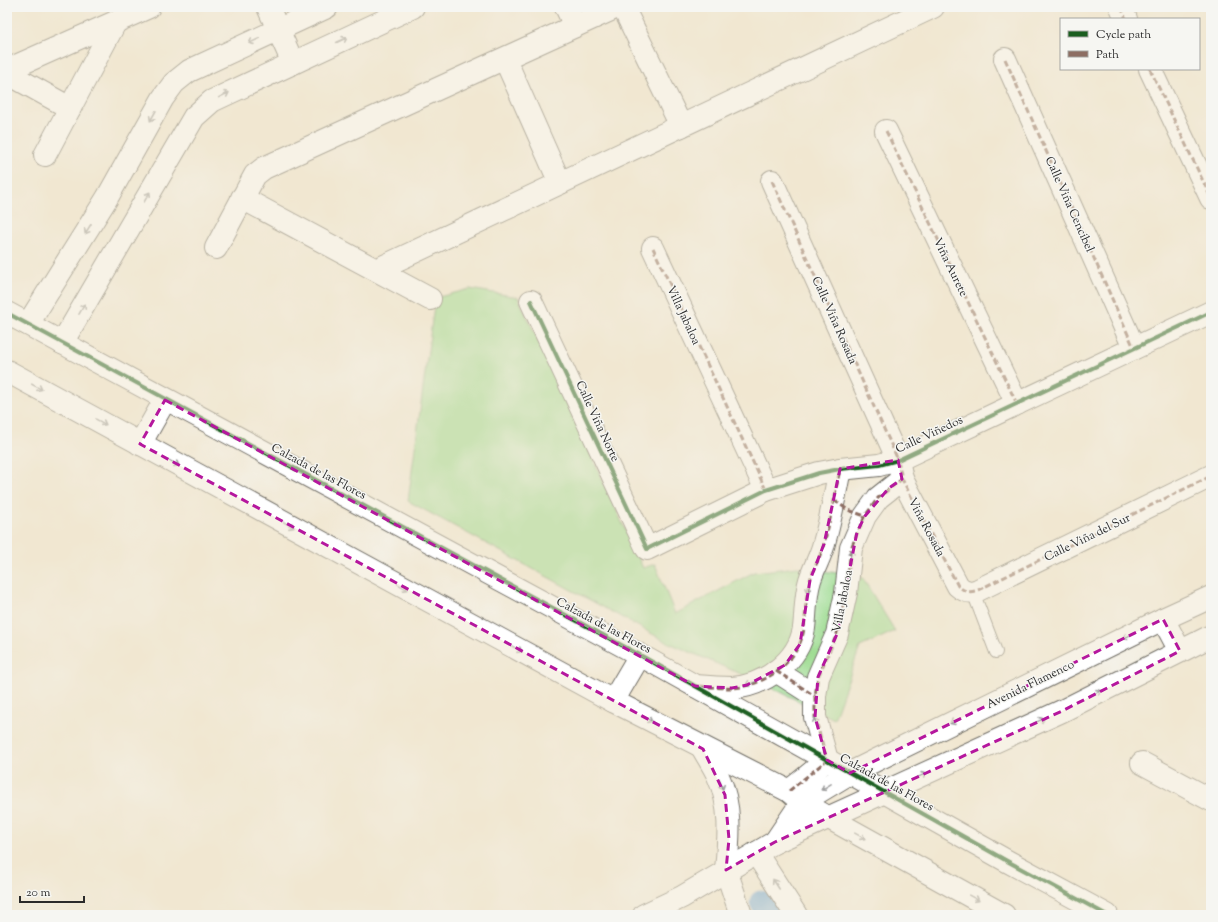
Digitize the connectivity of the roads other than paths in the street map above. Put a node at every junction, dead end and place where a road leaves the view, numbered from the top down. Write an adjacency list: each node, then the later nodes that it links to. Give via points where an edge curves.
1 (149, 7): 11 (street)
2 (268, 7): 13 (street)
3 (328, 7): 13 (street)
4 (413, 7): 16 (street, one-way to 4)
5 (566, 7): 12 (street)
6 (617, 7): 12 (street)
7 (623, 7): 21 (street)
8 (933, 7): 21 (street)
9 (1121, 7): 10 (street)
10 (1126, 18)
11 (115, 23): 17 (street); 20 (street)
12 (575, 26): 14 (street)
13 (279, 30): 16 (street); 35 (street, one-way to 35, via 189,71 174,83 107,198)
14 (505, 59): 25 (street); 26 (street, via 264,168 256,175)
15 (1005, 59): 37 (street, Calle Viña Cencibel)
16 (293, 63): 36 (street, one-way to 16, via 194,117 212,101)
17 (7, 70)
18 (1150, 70): 27 (street)
19 (7, 73): 20 (street)
20 (70, 108): 23 (street)
21 (680, 126): 25 (street)
22 (886, 131): 40 (street, Viña Aurete)
23 (45, 155)
24 (772, 181): 43 (street, Calle Viña Rosada)
25 (560, 183): 30 (street)
26 (242, 198): 28 (street); 30 (street)
27 (1211, 198)
28 (216, 248)
29 (653, 248): 45 (street, Villa Jabaloa)
30 (378, 269): 31 (street)
31 (430, 298)
32 (531, 301): 48 (street, Calle Viña Norte)
33 (1211, 312): 37 (street, Calle Viñedos)
34 (7, 313): 35 (street, Calzada de las Flores)
35 (28, 324): 36 (street, Calzada de las Flores)
36 (62, 343): 39 (street, Calzada de las Flores)
37 (1134, 348): 40 (street, Calle Viñedos)
38 (7, 371): 41 (street, one-way to 41)
39 (165, 400): 41 (street); 55 (street, Calzada de las Flores)
40 (1017, 404): 43 (street, Calle Viñedos)
41 (140, 444): 59 (street, one-way to 59)
42 (840, 468): 43 (street, Calle Viñedos, via 879,465); 45 (street, Calle Viñedos); 46 (street)
43 (900, 469): 47 (street, Villa Jabaloa); 49 (street, Viña Rosada, via 958,586)
44 (1211, 476): 49 (street, Calle Viña del Sur)
45 (766, 490): 48 (street, Calle Viñedos)
46 (834, 500): 47 (street, via 848,510); 56 (street, one-way to 56, via 824,544 810,580 800,644)
47 (865, 516): 58 (street, Villa Jabaloa, one-way to 47, via 825,656 837,634 852,548)
48 (647, 549)
49 (968, 591): 54 (lane)
50 (1211, 596): 51 (street, Avenida Flamenco)
51 (1163, 619): 53 (street); 63 (street, Avenida Flamenco, one-way to 63)
52 (1211, 636): 53 (street)
53 (1180, 651): 64 (street, one-way to 53, via 1062,711)
54 (996, 652)
55 (640, 655): 57 (street, Calzada de las Flores); 59 (street)
56 (776, 671): 57 (street, one-way to 57, via 747,685 732,688); 58 (street)
57 (695, 686): 61 (street, Calzada de las Flores)
58 (815, 696): 61 (street, Villa Jabaloa, one-way to 58, via 815,717)
59 (613, 701): 60 (street, one-way to 60)
60 (703, 749): 65 (street); 70 (street, one-way to 70, via 725,795 729,839)
61 (827, 760): 63 (street, Calzada de las Flores); 65 (street)
62 (1142, 763): 66 (street)
63 (850, 773): 64 (street, Calzada de las Flores); 65 (street, Avenida Flamenco, one-way to 65)
64 (885, 792): 67 (street); 75 (street, Calzada de las Flores)
65 (796, 797): 67 (street); 68 (street)
66 (1211, 800)
67 (829, 818): 68 (street); 74 (street, one-way to 74)
68 (775, 842): 69 (street)
69 (756, 853): 70 (street); 73 (street, one-way to 69)
70 (726, 870): 71 (street, via 682,897); 72 (street)
71 (644, 915)
72 (741, 915)
73 (796, 915)
74 (1004, 915)
75 (1107, 915)

